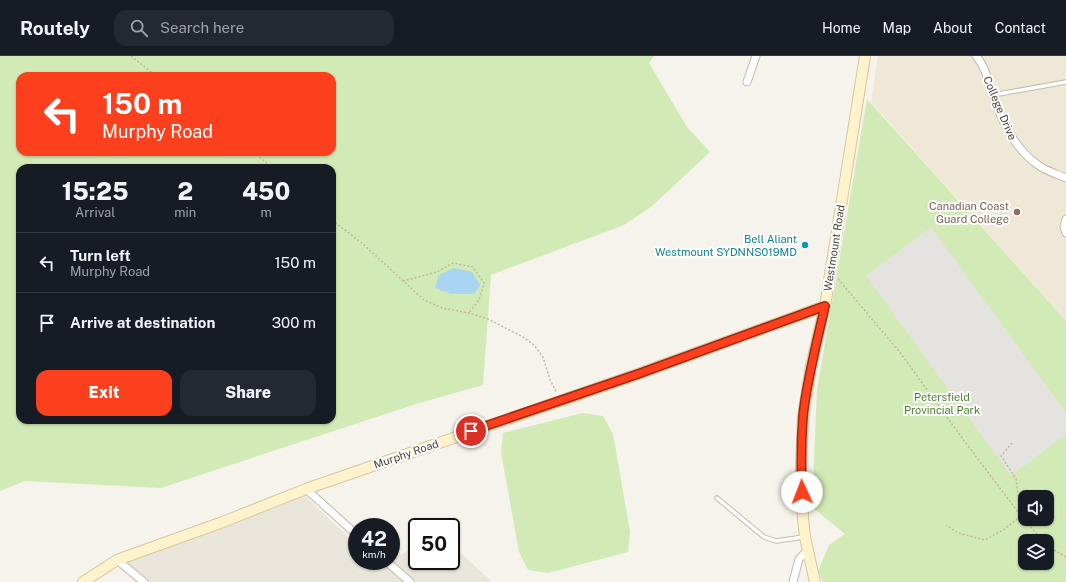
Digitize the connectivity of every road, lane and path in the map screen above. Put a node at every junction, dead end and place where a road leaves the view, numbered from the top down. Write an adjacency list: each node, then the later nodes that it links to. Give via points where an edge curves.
1 (131, 56): 5 (path)
2 (756, 56): 6 (street)
3 (865, 56): 15 (street, Westmount Road)
4 (978, 57): 8 (street, College Drive)
5 (151, 72)
6 (747, 82)
7 (1066, 82): 8 (lane)
8 (993, 95): 11 (street, College Drive, via 1014,141 1023,152 1039,166)
9 (258, 156): 10 (path)
10 (268, 164)
11 (1066, 178)
12 (1066, 219): 14 (street)
13 (336, 223): 16 (path, via 363,244)
14 (1066, 233)
15 (831, 270): 17 (street, Westmount Road); 24 (path, via 898,351)
16 (402, 281): 18 (path, via 424,300 442,308); 18 (path, via 437,272 452,263 473,267 484,283 479,300)
17 (825, 306): 19 (street, Murphy Road); 30 (street, Westmount Road, via 803,416 801,467)
18 (469, 313): 19 (path, via 505,326 534,345 543,357 550,380)
19 (561, 400): 21 (street, Murphy Road)
20 (1012, 443): 22 (path, via 1001,456 1016,479)
21 (306, 489): 28 (street); 34 (street, Murphy Road)
22 (1018, 491)
23 (717, 498): 30 (lane, via 764,537 776,541)
24 (1018, 511)
25 (1018, 519): 26 (path, via 985,540 958,533)
26 (946, 525)
27 (1030, 526): 29 (path)
28 (348, 527)
29 (1037, 534)
30 (805, 537): 31 (street, Westmount Road)
31 (808, 550): 39 (street, via 799,559); 40 (street, Westmount Road)
32 (1054, 550): 33 (path)
33 (1066, 557)
34 (117, 560): 36 (street, Murphy Road); 37 (street)
35 (396, 570): 38 (street)
36 (83, 582)
37 (144, 582)
38 (410, 582)
39 (793, 582)
40 (815, 582)

